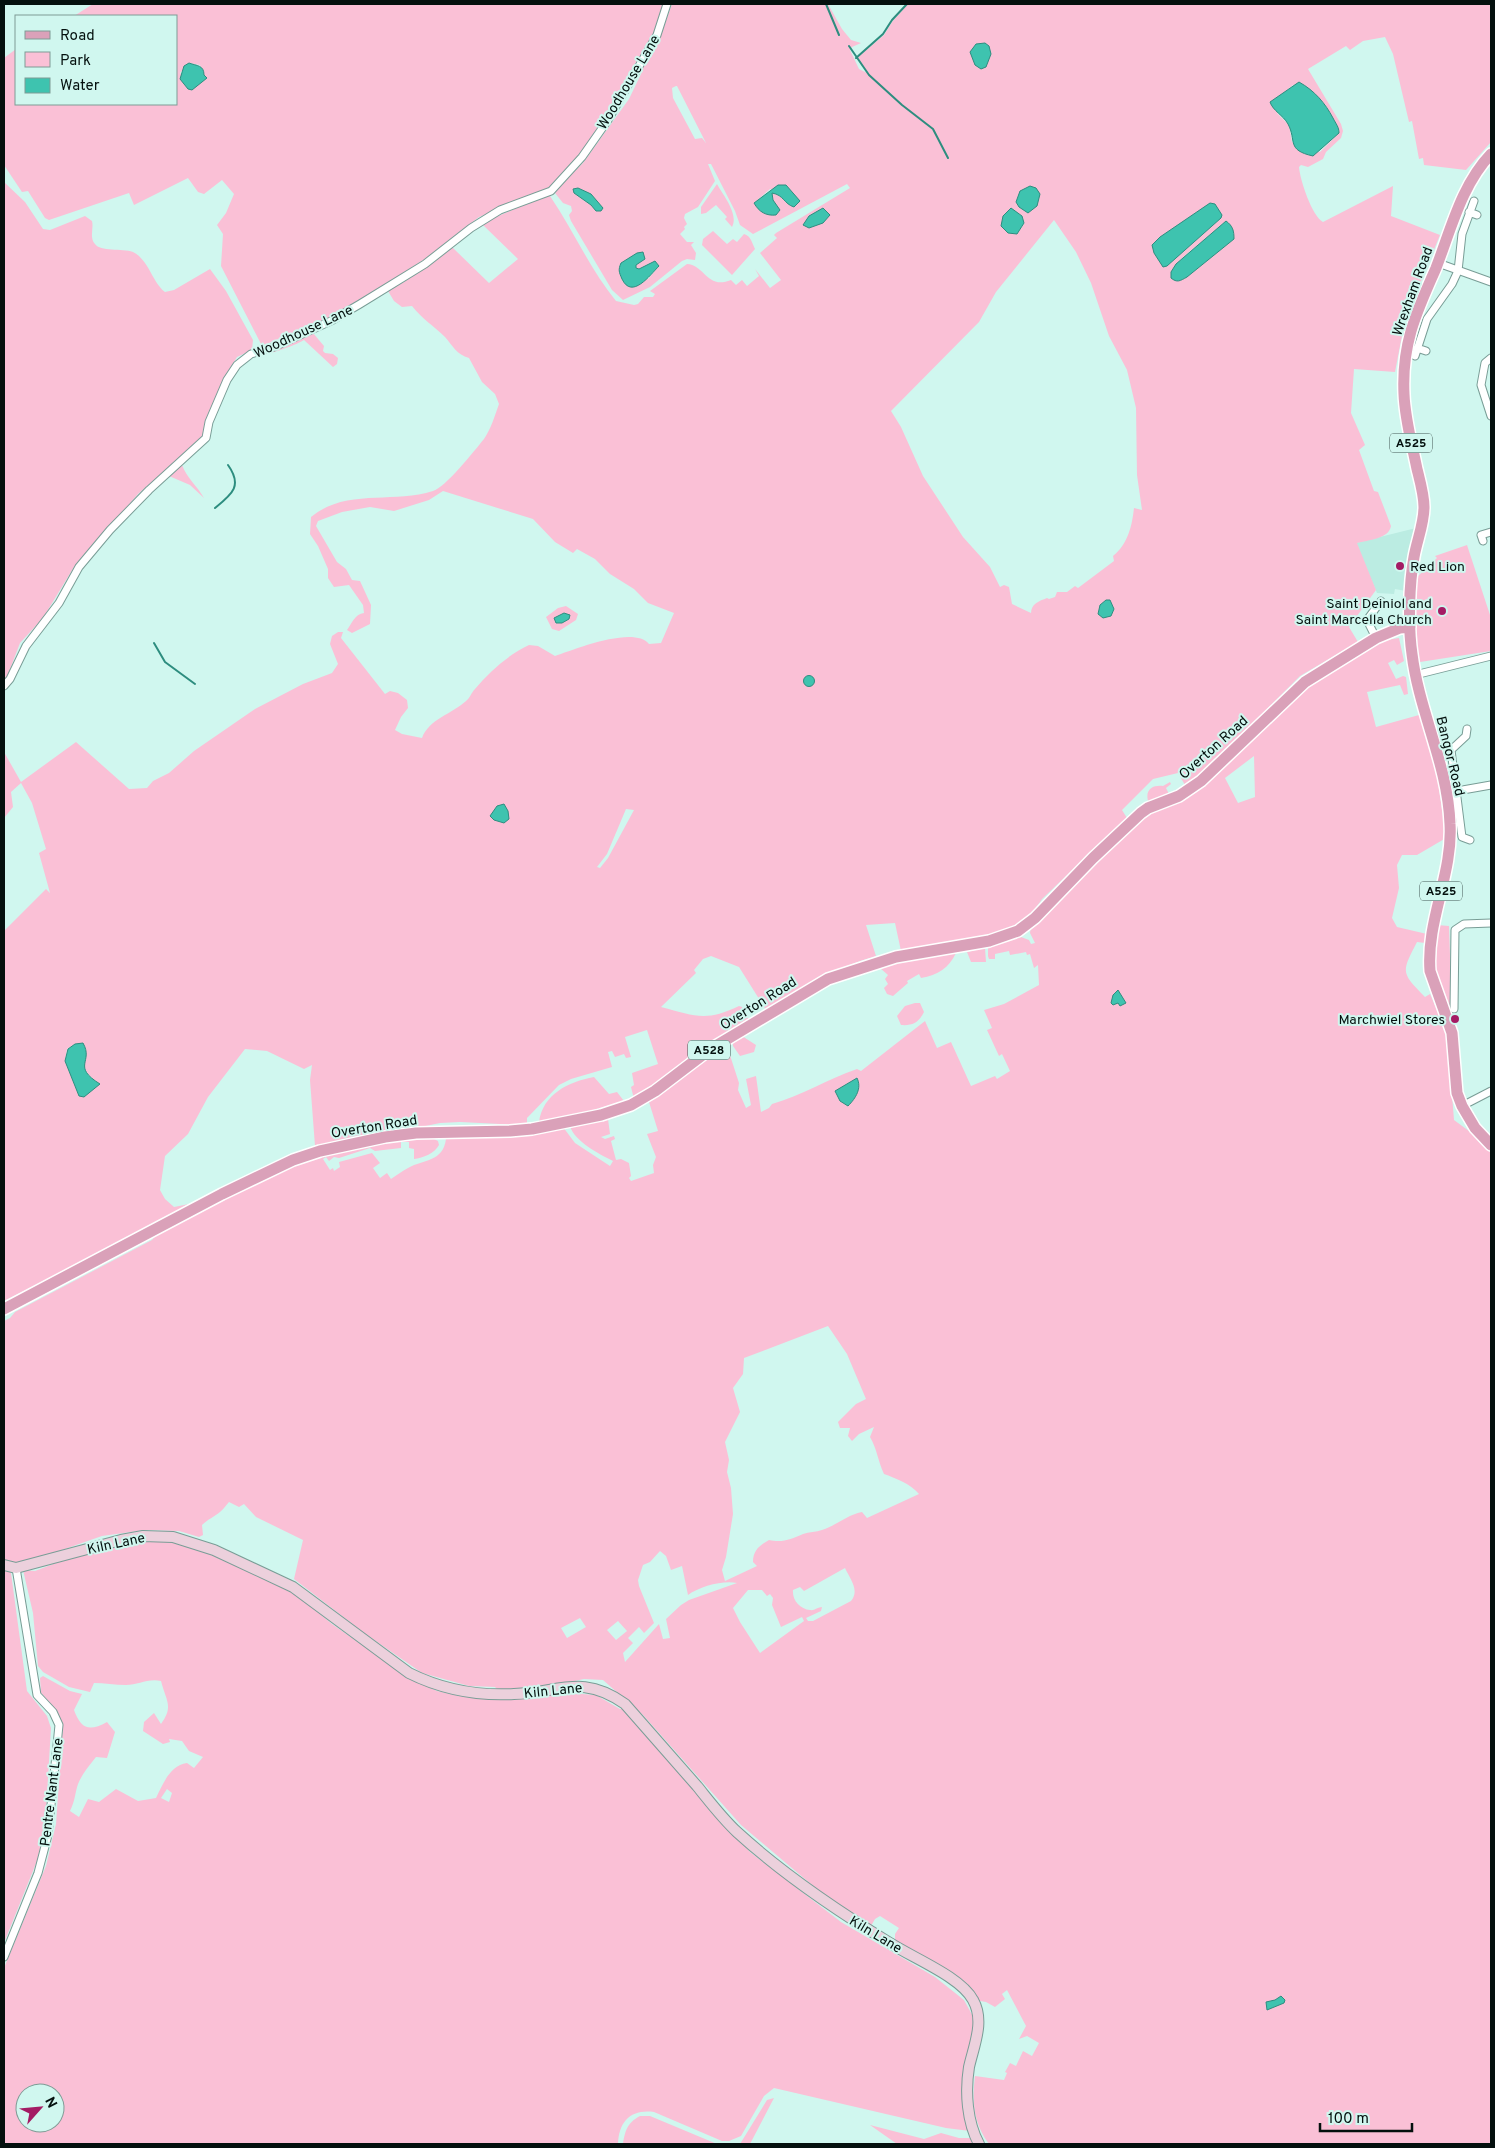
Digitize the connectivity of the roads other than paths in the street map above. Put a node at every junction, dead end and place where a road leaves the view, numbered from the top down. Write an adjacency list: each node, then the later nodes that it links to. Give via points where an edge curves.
1 (667, 4): 19 (street, Woodhouse Lane, via 657,35 608,120 551,191 500,210 425,264 360,304 331,321 251,354 237,365 209,422 206,438 143,496 79,567 59,603 26,646)
2 (1491, 154): 6 (main road, Wrexham Road / A525, via 1467,189)
3 (1474, 200): 4 (street)
4 (1469, 212): 5 (street); 7 (street, via 1462,234)
5 (1477, 215)
6 (1438, 263): 7 (street); 15 (main road, Wrexham Road / A525, via 1411,330 1404,362 1406,423 1424,504 1413,558)
7 (1458, 270): 8 (street); 9 (street, via 1427,319 1416,352)
8 (1491, 282)
9 (1426, 351)
10 (1491, 358): 11 (street, via 1485,363 1481,385)
11 (1491, 416)
12 (1491, 532): 13 (street, via 1481,535)
13 (1482, 541)
14 (1381, 601): 16 (street, via 1365,620)
15 (1410, 627): 16 (main road, Overton Road / A528); 18 (main road, Bangor Road / A525)
16 (1376, 638): 29 (main road, Overton Road / A528, via 1305,682 1202,781 1179,796 1141,813 1018,931 989,941 889,958 828,979 710,1050 644,1098 614,1111 517,1130 385,1137 293,1160)
17 (1491, 656): 18 (street)
18 (1415, 675): 27 (main road, Bangor Road / A525, via 1446,784 1451,847 1429,960 1432,981 1452,1033)
19 (4, 686)
20 (1467, 729): 22 (street, via 1466,736 1451,750)
21 (1491, 785): 22 (street)
22 (1457, 791): 23 (street, via 1461,839)
23 (1470, 840)
24 (1491, 923): 25 (street, via 1464,924 1454,930 1458,1000)
25 (1454, 1010)
26 (1491, 1091): 27 (street)
27 (1462, 1106): 28 (main road, Bangor Road / A525, via 1475,1128)
28 (1491, 1145)
29 (4, 1309)
30 (4, 1565): 31 (main road, Kiln Lane)
31 (16, 1568): 32 (street, Pentre Nant Lane, via 37,1695 53,1712 59,1725 48,1835 38,1873); 33 (main road, Kiln Lane, via 121,1540 143,1536 173,1537 214,1550 293,1587 402,1669 424,1681 465,1691 497,1694 533,1693 580,1685 614,1696 735,1830 765,1857 814,1896 965,1990 973,2000 978,2021 968,2088 971,2123)
32 (4, 1957)
33 (979, 2144)

